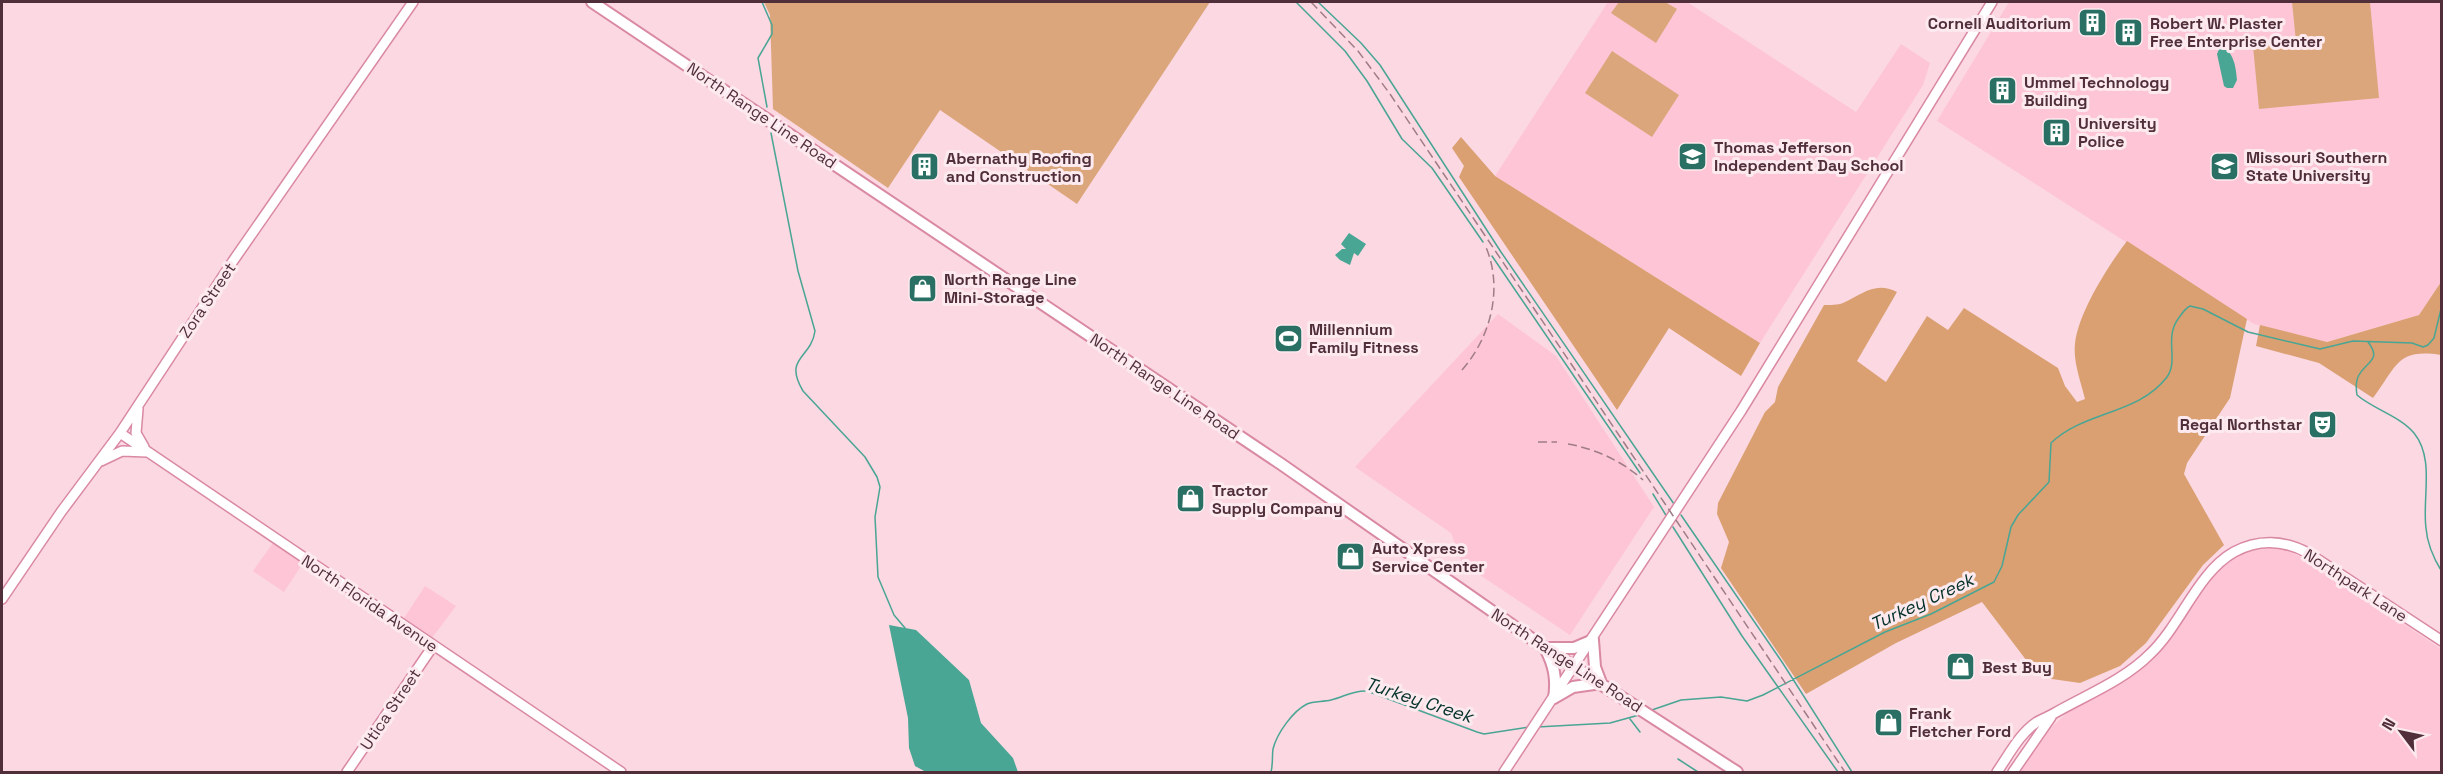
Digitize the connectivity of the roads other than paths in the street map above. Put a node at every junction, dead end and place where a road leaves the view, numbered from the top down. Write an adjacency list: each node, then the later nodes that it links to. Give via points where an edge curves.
1 (413, 2): 4 (street, Zora Street)
2 (592, 2): 12 (main road, North Range Line Road, via 1258,449)
3 (1992, 2): 9 (street, via 1741,411)
4 (139, 404): 5 (street, Zora Street); 6 (street, via 136,433)
5 (120, 433): 6 (street, North Florida Avenue); 7 (street, Zora Street)
6 (150, 453): 7 (street, via 122,451); 11 (street, North Florida Avenue)
7 (97, 464): 8 (street, Zora Street)
8 (2, 599)
9 (1593, 639): 12 (main road, via 1574,648); 13 (street); 14 (main road, via 1595,667)
10 (2442, 641): 16 (street, Northpark Lane, via 2308,553 2287,544 2265,542 2244,547 2218,564 2163,641 2132,670)
11 (433, 646): 17 (street, Utica Street); 18 (street, North Florida Avenue)
12 (1545, 648): 13 (main road, North Range Line Road); 15 (main road, via 1556,677)
13 (1575, 666): 14 (main road, North Range Line Road); 15 (street)
14 (1601, 683): 15 (main road, via 1573,687); 20 (main road, North Range Line Road)
15 (1551, 702): 19 (street)
16 (2052, 715): 21 (street, via 2026,731); 22 (street)
17 (346, 772)
18 (621, 772)
19 (1504, 772)
20 (1737, 772)
21 (1997, 772)
22 (2013, 772)

